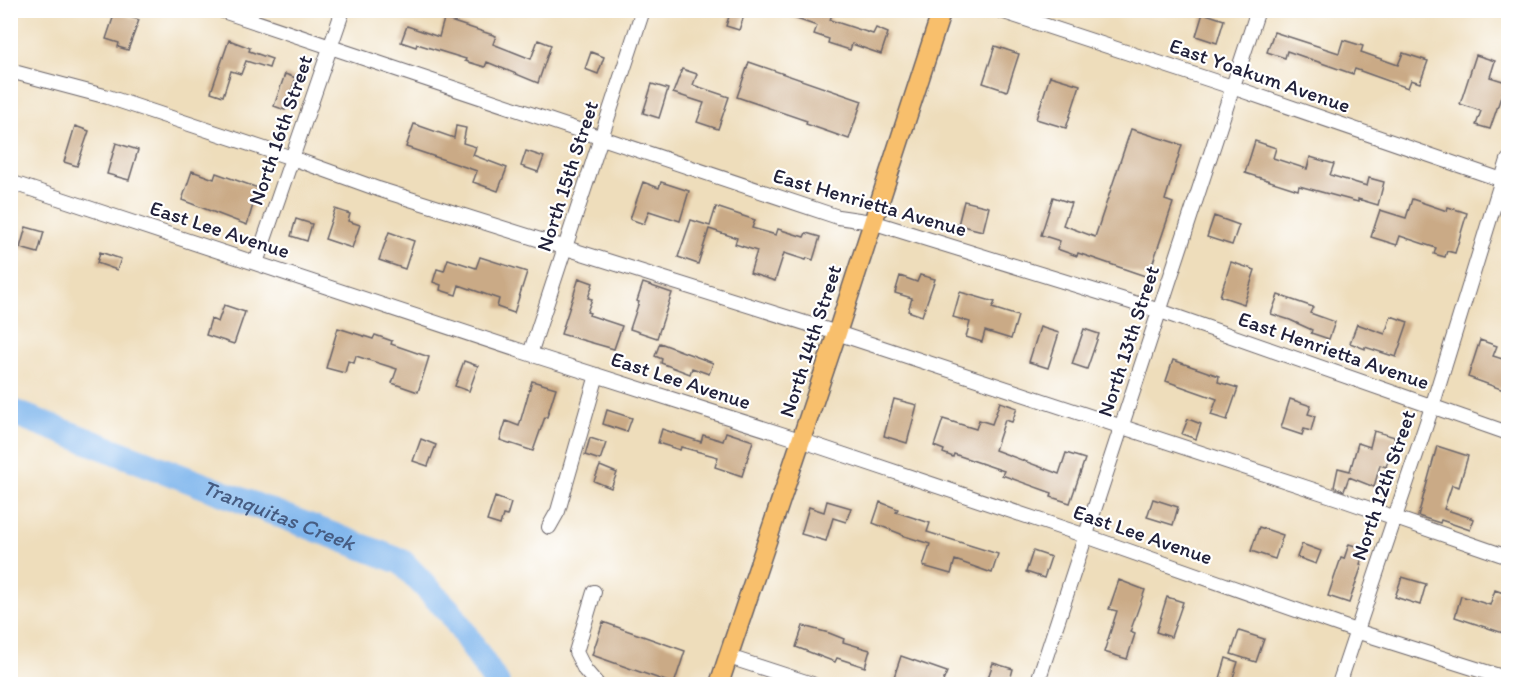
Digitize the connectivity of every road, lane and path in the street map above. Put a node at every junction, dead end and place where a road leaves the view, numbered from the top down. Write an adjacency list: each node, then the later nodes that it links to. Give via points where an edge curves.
1 (220, 10): 7 (street, East Henrietta Avenue)
2 (342, 10): 7 (street, North 16th Street)
3 (643, 10): 10 (street, North 15th Street)
4 (942, 10): 15 (main road, North 14th Street)
5 (998, 10): 9 (street, East Yoakum Avenue)
6 (1258, 10): 9 (street, North 13th Street)
7 (331, 46): 10 (street, East Henrietta Avenue); 11 (street, North 16th Street)
8 (10, 71): 11 (street, via 108,97)
9 (1232, 87): 13 (street, East Yoakum Avenue); 18 (street, North 13th Street)
10 (601, 140): 15 (street, East Henrietta Avenue, via 838,218); 16 (street, North 15th Street)
11 (292, 158): 16 (street); 17 (street, North 16th Street)
12 (1509, 160): 13 (street, North 12th Street)
13 (1505, 181): 22 (street, North 12th Street)
14 (10, 182): 17 (street, East Lee Avenue)
15 (872, 222): 18 (street, East Henrietta Avenue); 19 (main road, North 14th Street)
16 (565, 249): 19 (street); 20 (street, North 15th Street)
17 (256, 263): 20 (street, East Lee Avenue)
18 (1160, 311): 22 (street, East Henrietta Avenue); 23 (street, North 13th Street)
19 (837, 333): 23 (street); 25 (main road, North 14th Street)
20 (530, 354): 21 (street, East Lee Avenue)
21 (597, 375): 25 (street, East Lee Avenue); 27 (street, via 558,511)
22 (1432, 407): 24 (street, East Henrietta Avenue); 26 (street, North 12th Street)
23 (1123, 427): 26 (street); 28 (street, North 13th Street)
24 (1509, 433)
25 (800, 440): 28 (street, East Lee Avenue); 32 (main road, North 14th Street)
26 (1394, 517): 29 (street); 31 (street, North 12th Street)
27 (549, 527)
28 (1086, 536): 31 (street, East Lee Avenue); 37 (street, North 13th Street)
29 (1509, 557)
30 (594, 592): 34 (street, via 576,652)
31 (1356, 631): 33 (street, East Lee Avenue); 38 (street, North 12th Street)
32 (729, 657): 35 (main road, North 14th Street); 36 (street)
33 (1509, 679)
34 (597, 684)
35 (719, 684)
36 (812, 684)
37 (1037, 684)
38 (1339, 684)

